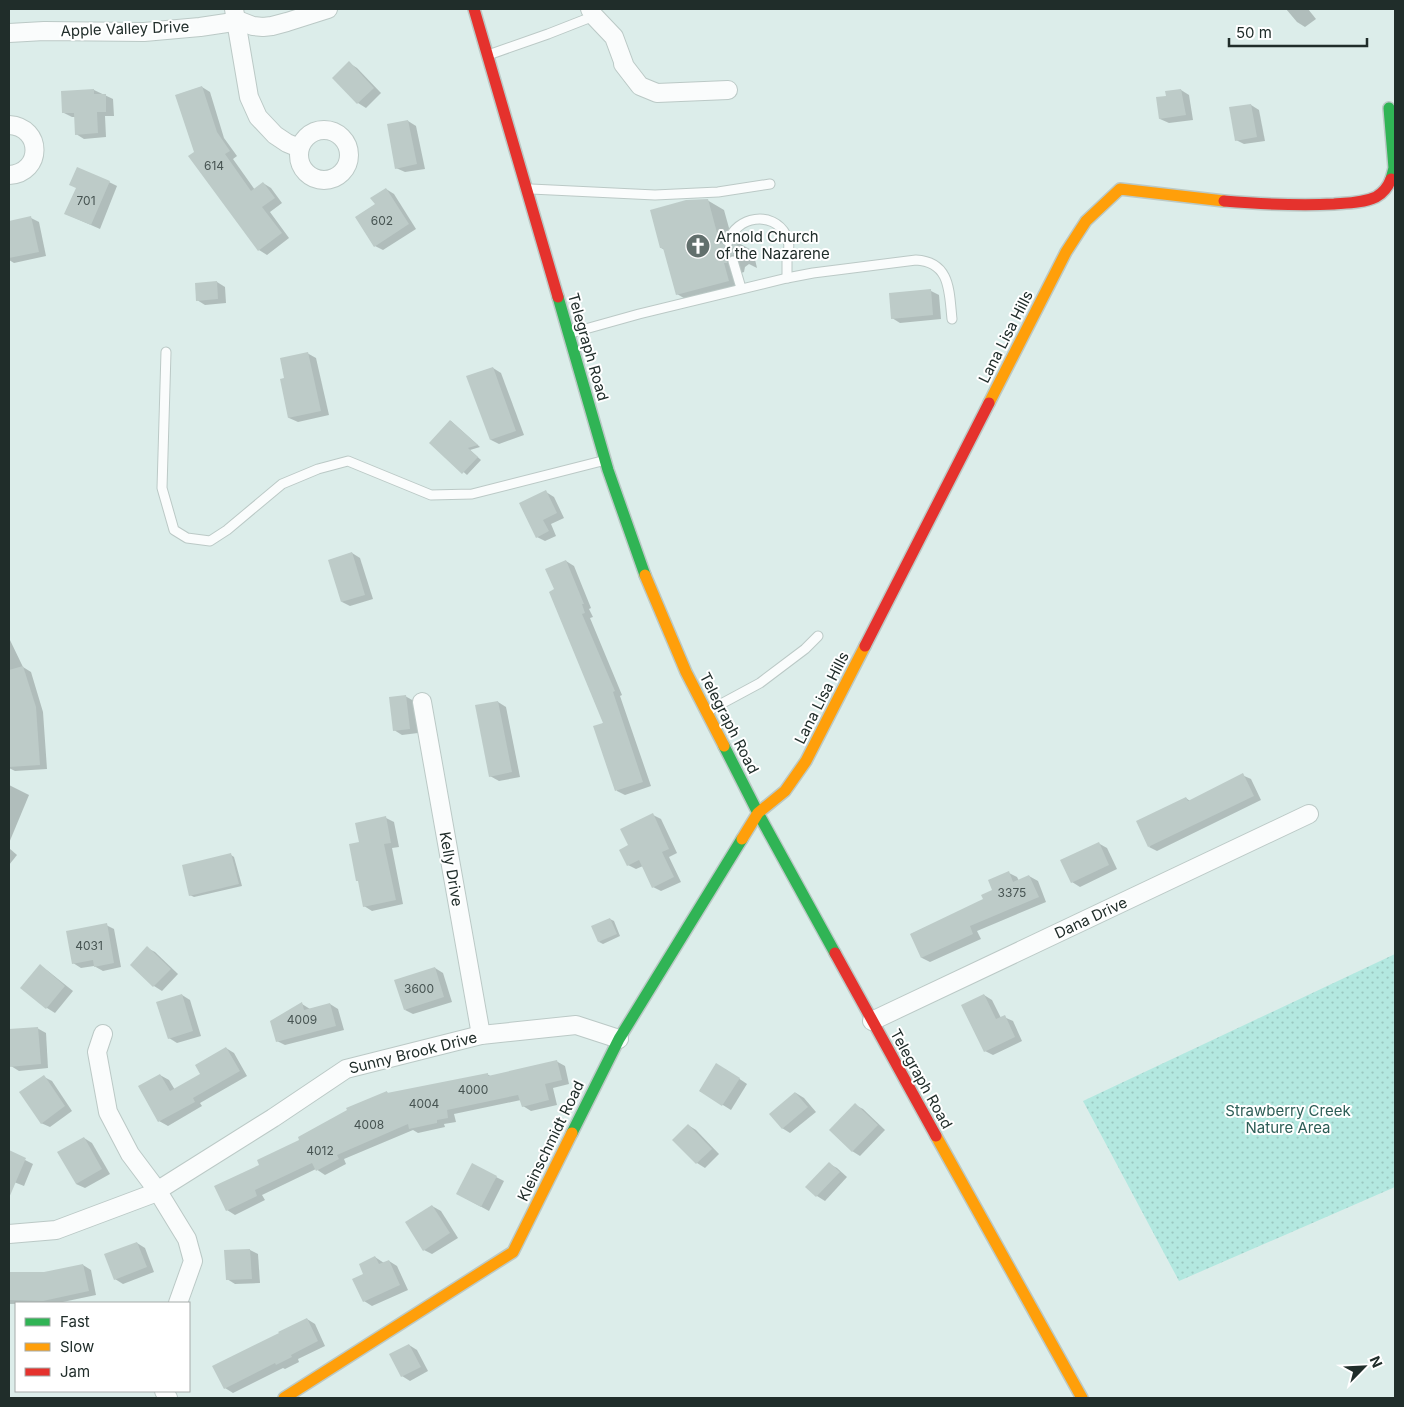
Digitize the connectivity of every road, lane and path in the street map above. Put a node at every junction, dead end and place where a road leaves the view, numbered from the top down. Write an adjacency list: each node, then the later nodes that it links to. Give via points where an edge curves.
1 (328, 9): 4 (street, Apple Valley Drive, via 272,26 253,26)
2 (474, 9): 6 (street, Telegraph Road)
3 (592, 12): 6 (lane, via 548,34); 7 (street, via 614,38 623,64 640,86 657,93)
4 (240, 15): 5 (street, Apple Valley Drive, via 200,27 144,32); 10 (street, via 248,97 258,116 275,135)
5 (9, 33)
6 (488, 54): 13 (street, Telegraph Road)
7 (728, 90)
8 (1389, 108): 25 (street, Lana Lisa Hills, via 1393,176 1389,185 1376,196 1339,203 1268,205 1120,189 1086,221 1066,252 806,761 784,791)
9 (9, 125): 11 (street, via 26,132 35,150 27,168)
10 (300, 148)
11 (9, 175)
12 (770, 184): 13 (lane, via 718,192 655,195)
13 (526, 189): 19 (street, Telegraph Road)
14 (728, 242): 16 (lane, via 734,230 746,221 761,219 776,223 787,236)
15 (733, 261): 17 (lane)
16 (787, 278): 17 (lane); 18 (lane, via 924,260 942,270)
17 (740, 288): 19 (lane)
18 (952, 319)
19 (569, 334): 21 (street, Telegraph Road)
20 (166, 352): 21 (lane, via 162,488 174,530 187,538 210,541 282,484 348,461 431,495 472,494)
21 (605, 460): 24 (street, Telegraph Road, via 637,556)
22 (818, 636): 24 (lane, via 760,683)
23 (422, 702): 29 (street, Kelly Drive)
24 (706, 713): 25 (street, Telegraph Road)
25 (758, 813): 27 (street, Telegraph Road); 30 (street, Kleinschmidt Road)
26 (1309, 814): 27 (street, Dana Drive)
27 (872, 1021): 35 (street, Telegraph Road)
28 (103, 1034): 31 (street, via 97,1052 108,1112)
29 (481, 1035): 30 (street, Sunny Brook Drive, via 576,1025); 31 (street, Sunny Brook Drive, via 346,1069)
30 (619, 1039): 34 (street, Kleinschmidt Road, via 513,1252)
31 (154, 1192): 32 (street, Sunny Brook Drive, via 56,1230); 33 (street, via 187,1239 193,1261)
32 (9, 1234)
33 (178, 1302)
34 (284, 1398)
35 (1082, 1398)

